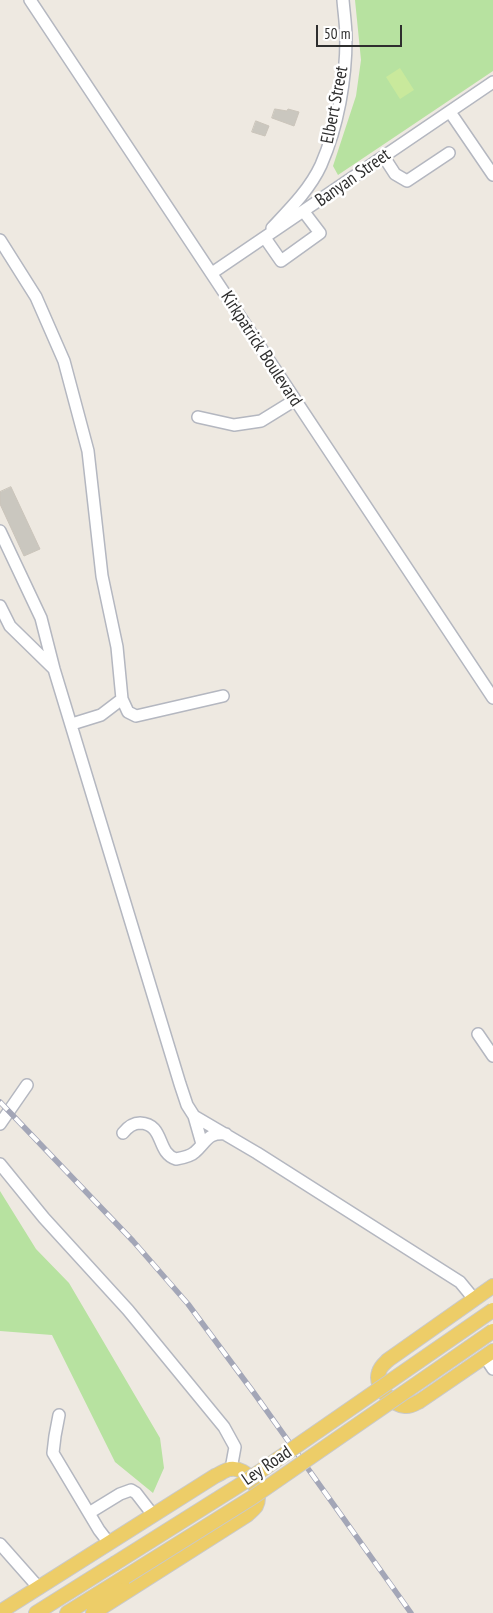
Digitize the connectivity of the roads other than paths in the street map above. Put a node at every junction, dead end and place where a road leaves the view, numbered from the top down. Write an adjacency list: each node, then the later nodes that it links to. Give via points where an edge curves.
1 (30, 0): 11 (street, Kirkpatrick Boulevard)
2 (342, 0): 10 (street, Elbert Street, via 346,38 343,85 333,131 320,166 297,200)
3 (493, 82): 4 (street, Banyan Street)
4 (450, 112): 6 (street, Banyan Street); 7 (street)
5 (449, 152): 6 (street, via 406,181 395,174)
6 (384, 157): 8 (street, Banyan Street)
7 (493, 175)
8 (304, 212): 10 (street, Banyan Street); 10 (street, via 320,233 281,261)
9 (0, 240): 19 (street, via 36,297 64,361 88,451 102,576 117,648)
10 (260, 241): 11 (street, Banyan Street)
11 (212, 273): 12 (street, Kirkpatrick Boulevard)
12 (295, 400): 13 (street, via 261,422 234,425); 18 (street, Kirkpatrick Boulevard)
13 (198, 417)
14 (0, 532): 16 (street, via 40,618)
15 (0, 606): 16 (street, via 10,626)
16 (54, 669): 20 (street)
17 (223, 696): 19 (street, via 136,716 128,712)
18 (493, 698)
19 (122, 699): 20 (street, via 101,715)
20 (72, 724): 24 (street, via 180,1084)
21 (478, 1034): 22 (street)
22 (493, 1056)
23 (27, 1085): 25 (street)
24 (194, 1116): 27 (street); 28 (street)
25 (0, 1124)
26 (123, 1134): 28 (street, via 136,1124 151,1126 167,1154 176,1159 192,1154)
27 (226, 1134): 28 (street, via 212,1135); 31 (street, via 460,1282)
28 (202, 1144)
29 (0, 1164): 37 (street, via 44,1218 128,1310 224,1427 235,1447)
30 (493, 1286): 31 (main road)
31 (474, 1299): 34 (main road, via 388,1360 380,1369 378,1379 391,1400 409,1406)
32 (493, 1310): 45 (main road, Ley Road, bridge, via 246,1480)
33 (493, 1331): 46 (main road, Ley Road, bridge, via 253,1497)
34 (489, 1354): 35 (street)
35 (493, 1369)
36 (59, 1415): 38 (street, via 53,1453)
37 (231, 1469): 39 (main road); 43 (main road, via 244,1471 254,1482 257,1505 247,1515)
38 (89, 1513): 39 (street, via 131,1490); 40 (street)
39 (153, 1515): 40 (main road)
40 (109, 1543): 42 (main road)
41 (0, 1544): 42 (street)
42 (39, 1588): 44 (main road)
43 (101, 1611)
44 (0, 1612)
45 (36, 1613)
46 (67, 1613)

